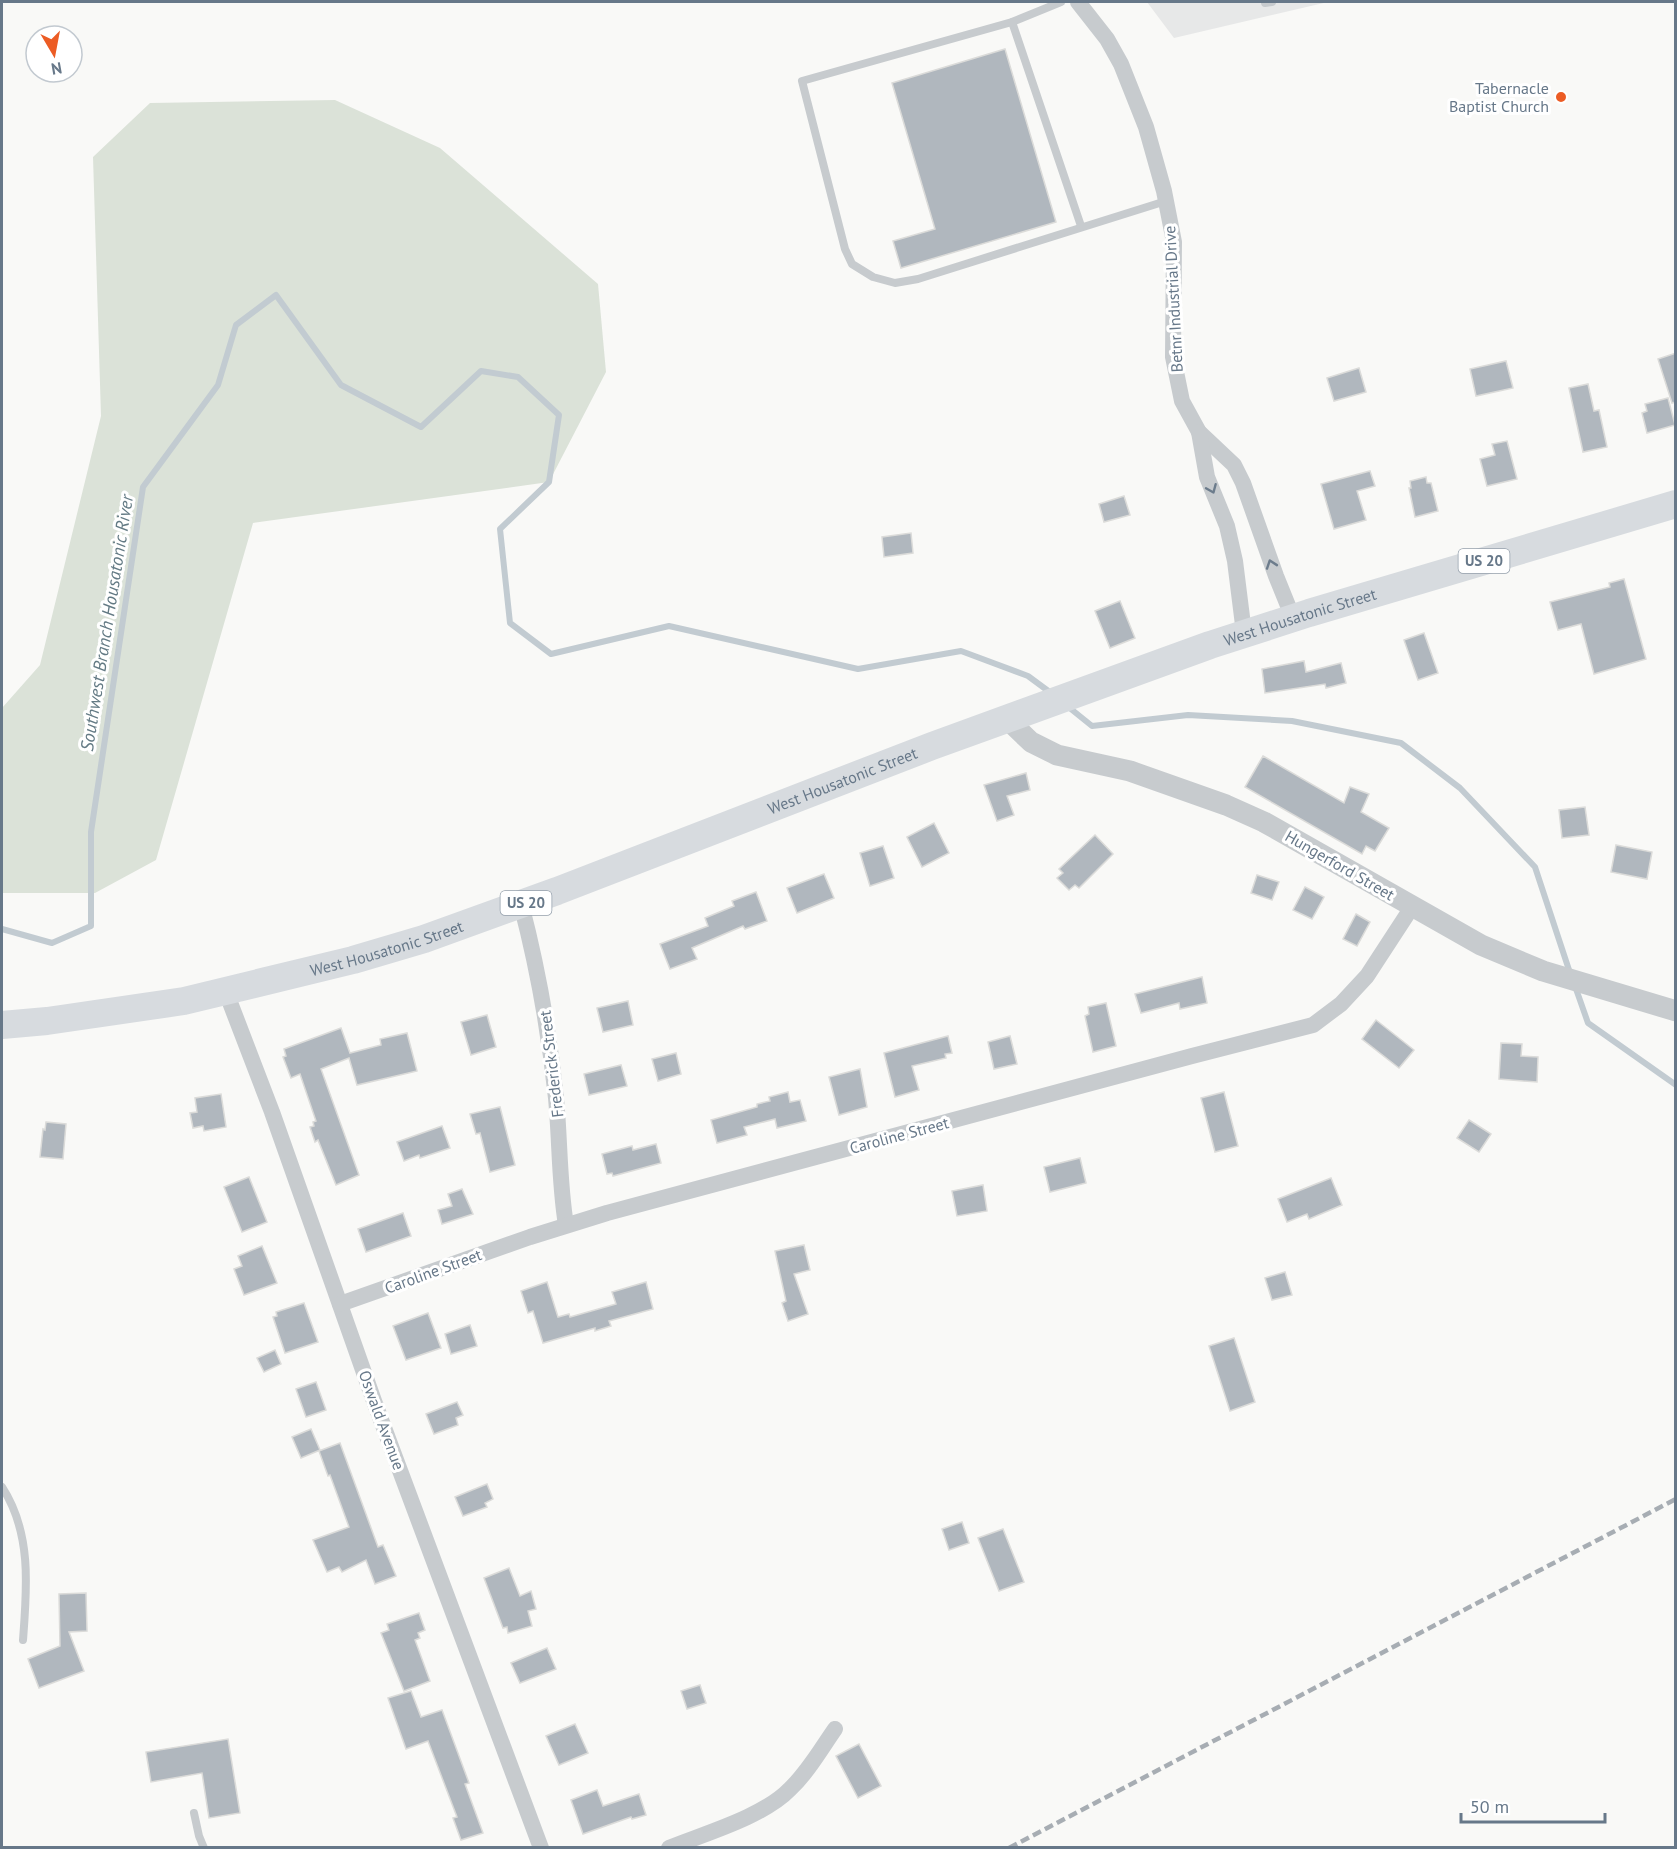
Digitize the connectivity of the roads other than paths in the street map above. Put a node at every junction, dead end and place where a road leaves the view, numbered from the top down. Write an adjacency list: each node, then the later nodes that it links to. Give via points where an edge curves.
1 (1061, 2): 3 (lane)
2 (1078, 2): 4 (street, Betnr Industrial Drive, via 1121,64 1146,127)
3 (1012, 22): 5 (lane); 5 (lane, via 802,81 845,249 852,264 873,277 895,283)
4 (1166, 201): 5 (lane); 6 (street, Betnr Industrial Drive, via 1174,242 1173,357 1182,401)
5 (1082, 226)
6 (1200, 432): 8 (street, Betnr Industrial Drive, one-way to 6, via 1243,483 1234,465); 9 (street, Betnr Industrial Drive, one-way to 9, via 1208,477 1236,561)
7 (1676, 504): 8 (highway, West Housatonic Street / US 20)
8 (1293, 618): 9 (highway, West Housatonic Street / US 20)
9 (1244, 633): 10 (highway, West Housatonic Street / US 20)
10 (1018, 715): 11 (highway, West Housatonic Street / US 20); 12 (street, Hungerford Street, via 1031,742 1058,755 1130,771 1226,805 1264,822)
11 (522, 904): 13 (highway, West Housatonic Street / US 20, via 424,939); 16 (street, Frederick Street, via 544,1001)
12 (1412, 907): 14 (street, Hungerford Street, via 1481,945 1543,971); 16 (street, Caroline Street, via 1367,976 1341,1004 1313,1025)
13 (226, 992): 15 (highway, West Housatonic Street / US 20, via 109,1013); 17 (street, Oswald Avenue)
14 (1676, 1011)
15 (2, 1024)
16 (566, 1225): 17 (street, Caroline Street)
17 (340, 1304): 23 (street, Oswald Avenue)
18 (2, 1487): 19 (lane, via 12,1502 24,1539 27,1586)
19 (23, 1640)
20 (835, 1729): 24 (street, via 806,1772 783,1796 769,1806)
21 (194, 1813): 22 (lane)
22 (204, 1848)
23 (541, 1848)
24 (669, 1848)

